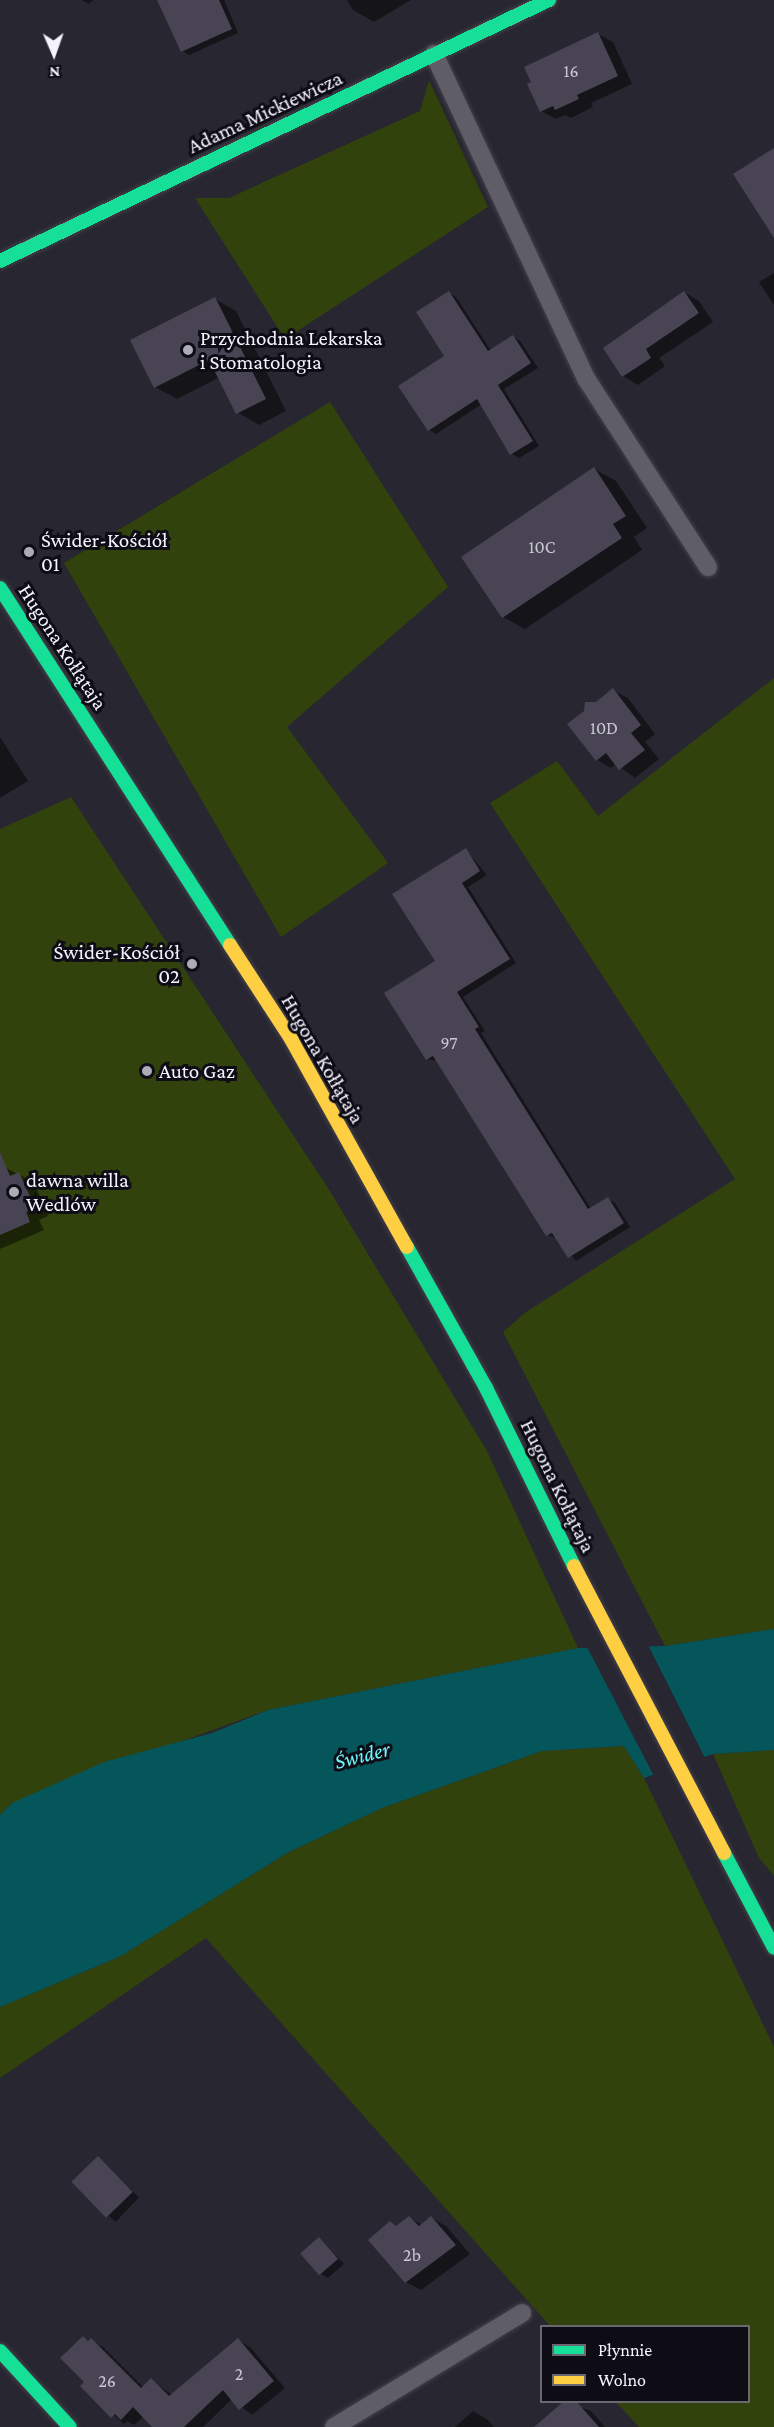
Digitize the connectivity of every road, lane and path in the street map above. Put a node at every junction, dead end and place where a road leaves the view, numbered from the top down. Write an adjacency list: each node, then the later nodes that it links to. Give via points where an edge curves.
1 (549, 0): 2 (main road, Adama Mickiewicza)
2 (434, 54): 3 (main road, Adama Mickiewicza); 4 (lane, via 587,380)
3 (0, 261)
4 (708, 567)
5 (0, 588): 6 (main road, Hugona Kołłątaja, via 291,1040 486,1388 576,1570)
6 (774, 1948)
7 (522, 2313): 10 (lane)
8 (0, 2351): 9 (main road)
9 (70, 2427)
10 (334, 2427)

